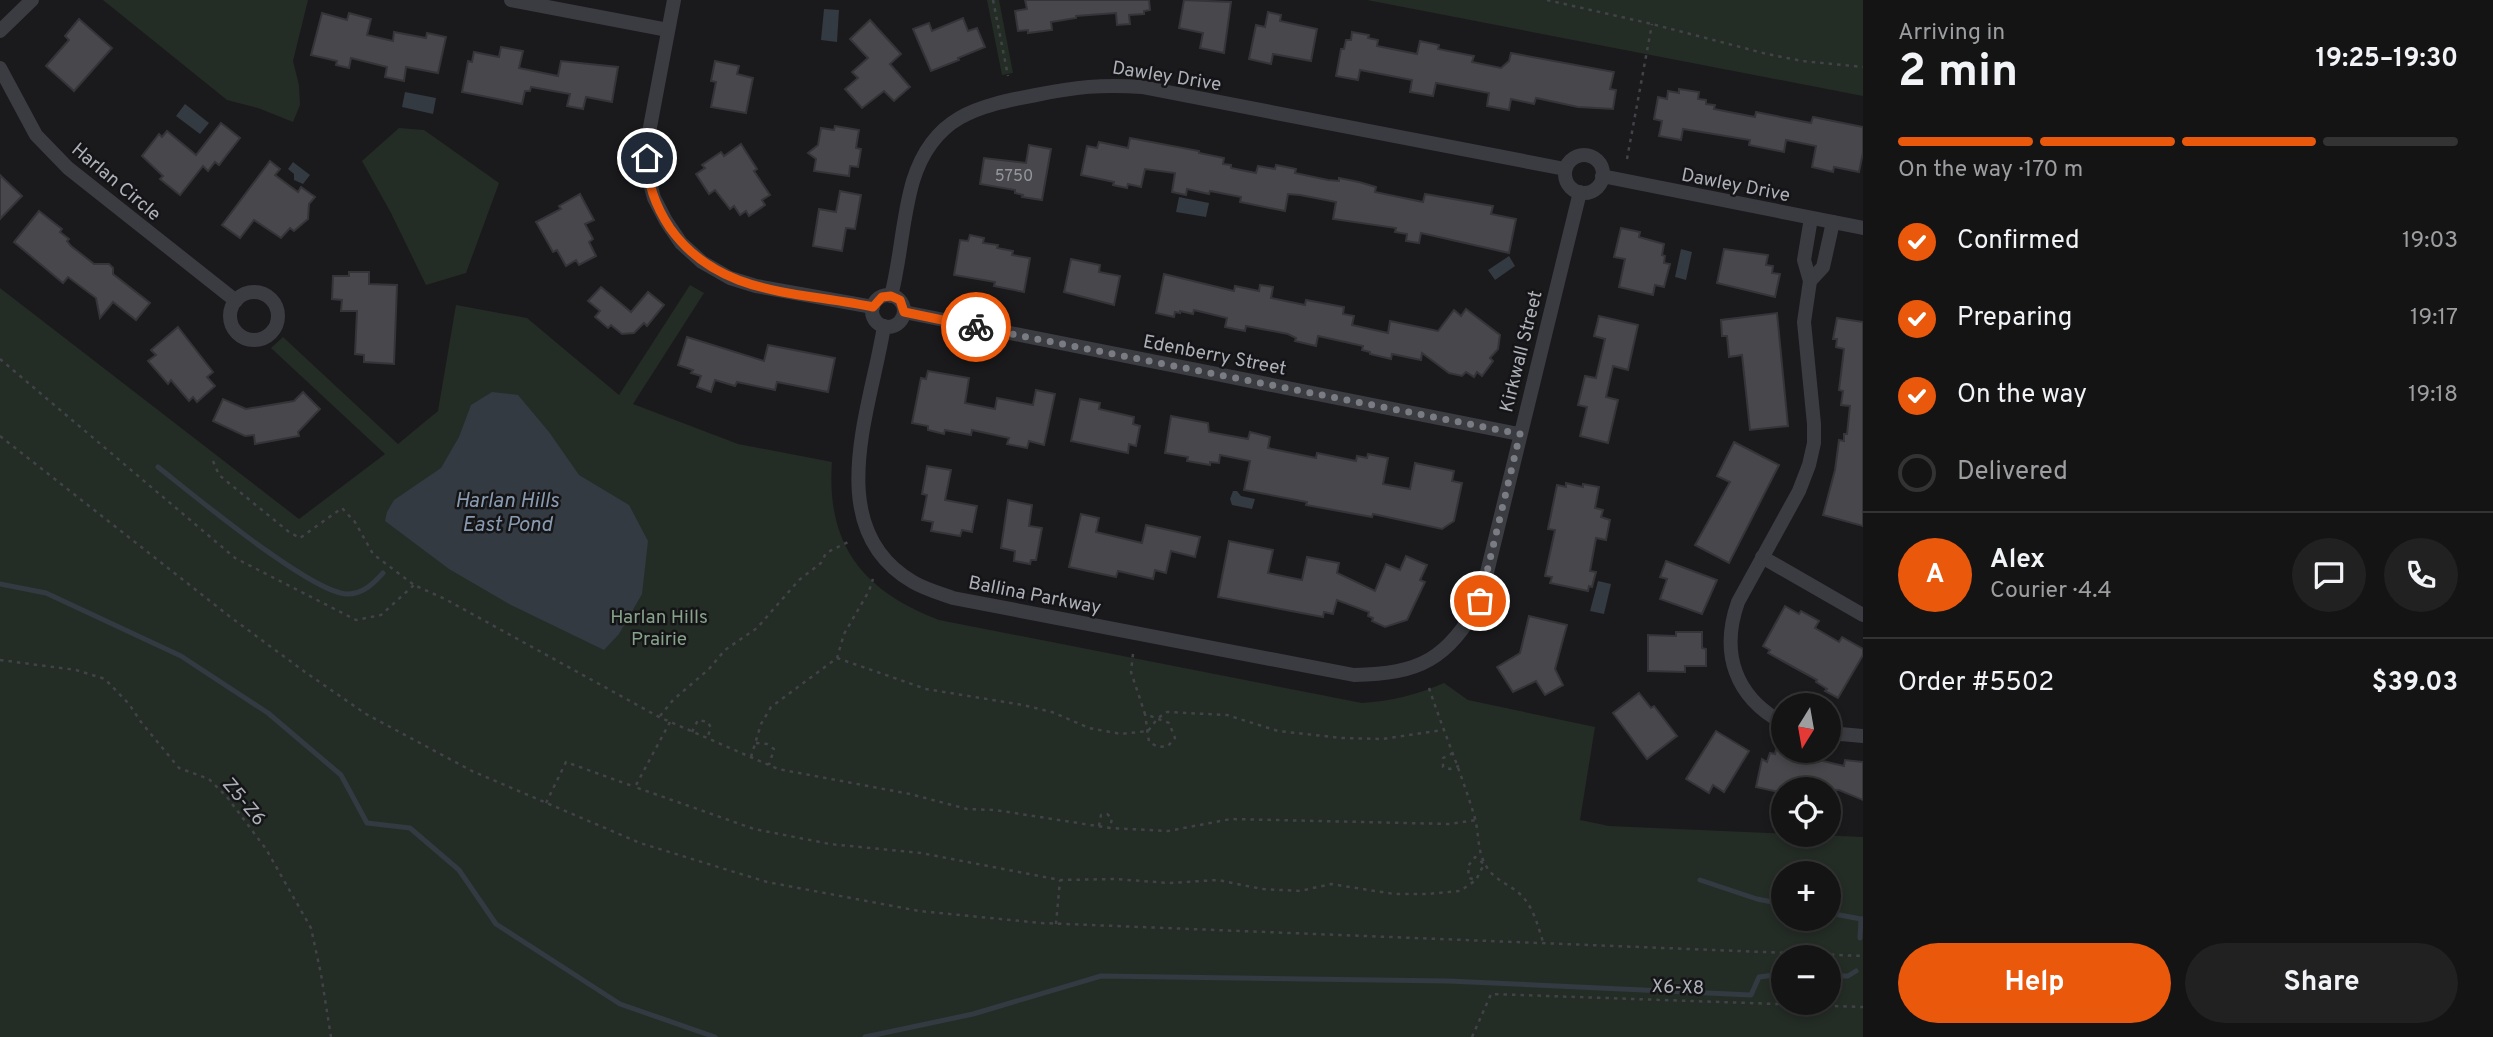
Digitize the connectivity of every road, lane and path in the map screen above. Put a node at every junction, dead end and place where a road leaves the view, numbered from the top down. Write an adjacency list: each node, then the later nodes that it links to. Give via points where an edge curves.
1 (32, 0): 8 (street)
2 (511, 0): 7 (street)
3 (674, 0): 7 (street)
4 (993, 0): 11 (path)
5 (1547, 0): 6 (path)
6 (1652, 24): 9 (path, via 1767,54); 12 (path)
7 (668, 30): 22 (street, via 647,143 647,172 654,198 681,243 730,278)
8 (0, 31)
9 (1863, 67)
10 (0, 68): 21 (street, Harlan Circle, via 36,135 68,168)
11 (1008, 76)
12 (1627, 159)
13 (1565, 169): 14 (street, via 1572,159 1590,156 1600,164); 15 (street, via 1569,186); 20 (street, Dawley Drive, via 1142,87 1070,88 989,104 941,132 913,182)
14 (1602, 176): 15 (street, via 1594,189); 16 (street, Dawley Drive)
15 (1580, 192): 26 (street, Kirkwall Street)
16 (1811, 218): 17 (street, Dawley Drive); 19 (street, via 1804,260)
17 (1833, 222): 18 (street, Dawley Drive); 19 (street, via 1823,267)
18 (1863, 228)
19 (1810, 281): 30 (street, via 1804,322 1814,443 1799,491)
20 (891, 296): 22 (street, via 882,297); 23 (street, via 900,300)
21 (236, 301)
22 (873, 307): 24 (street, via 876,321)
23 (904, 312): 24 (street, via 897,324); 26 (street, Edenberry Street)
24 (884, 326): 37 (street, Ballina Parkway, via 857,468 858,492 863,522 874,545 914,583 953,598 1354,675 1388,674)
25 (0, 359): 32 (path, via 235,558 356,620 381,615)
26 (1520, 434): 37 (street, Kirkwall Street, via 1480,601 1452,644)
27 (0, 436): 56 (path, via 229,616 366,714 472,771)
28 (213, 461): 32 (path, via 219,475 300,538 342,508 373,554)
29 (848, 542): 40 (path, via 826,553 757,628 725,650)
30 (1762, 557): 33 (street); 41 (street, via 1738,602 1729,641 1735,670 1748,695)
31 (873, 579): 35 (path, via 844,634)
32 (414, 585): 40 (path)
33 (1863, 615)
34 (1133, 654): 39 (path, via 1131,673)
35 (837, 658): 45 (path, via 926,689 1023,705 1089,728 1121,734); 50 (path, via 771,708)
36 (0, 660): 67 (path, Z5-Z6, via 76,670 105,679 179,768 209,779 228,797 266,849 311,928)
37 (1425, 663)
38 (1429, 688): 44 (path)
39 (1145, 714): 42 (path); 45 (path)
40 (659, 717): 43 (path)
41 (1771, 717)
42 (1158, 718): 44 (path, via 1167,712 1227,715 1278,731 1342,738 1382,739); 45 (path); 45 (path, via 1169,723 1175,738 1168,746 1158,747 1149,742)
43 (670, 722): 46 (path); 55 (path)
44 (1443, 730): 51 (path)
45 (1148, 731)
46 (692, 732): 49 (path); 49 (path, via 698,719 708,722)
47 (1841, 734): 48 (street)
48 (1863, 736)
49 (707, 738): 52 (path)
50 (756, 743): 52 (path); 53 (path, via 774,749)
51 (1453, 753): 54 (path); 54 (path, via 1443,758 1443,767)
52 (751, 758): 53 (path)
53 (769, 765): 58 (path, via 967,809)
54 (1459, 766): 57 (path)
55 (635, 787): 56 (path, via 566,762); 61 (path, via 754,829 830,844 921,853)
56 (546, 804): 63 (path, via 639,843 767,881 919,911)
57 (1476, 820): 59 (path, via 1450,824 1231,819 1168,831); 60 (path)
58 (1099, 826): 59 (path); 59 (path, via 1101,815 1107,814 1112,818)
59 (1110, 828)
60 (1484, 864): 62 (path); 62 (path, via 1475,857 1468,866 1469,878); 64 (path, via 1501,883 1520,894)
61 (1060, 880): 62 (path, via 1218,880 1300,891 1331,884 1394,894 1460,891); 63 (path)
62 (1476, 880)
63 (1056, 924): 64 (path)
64 (1543, 942): 65 (path)
65 (1863, 956)
66 (1863, 1007): 68 (path, X6-X8, via 1491,994)
67 (331, 1037)
68 (1472, 1037)

